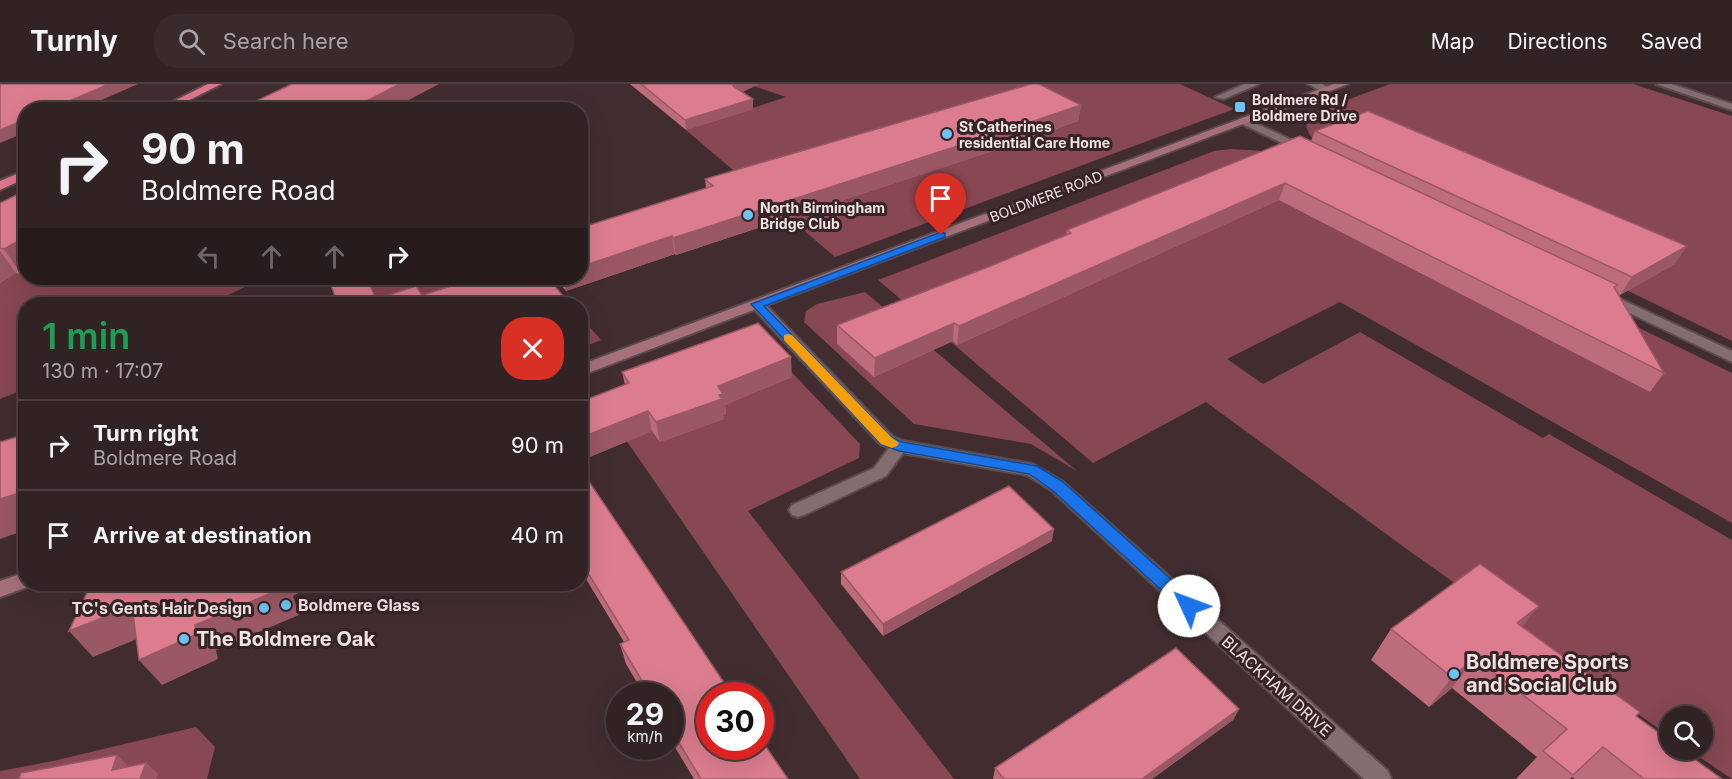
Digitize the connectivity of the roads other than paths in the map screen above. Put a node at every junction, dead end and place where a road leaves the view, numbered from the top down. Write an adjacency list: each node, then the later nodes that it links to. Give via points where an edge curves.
1 (216, 84): 8 (highway)
2 (1254, 84): 7 (street)
3 (1313, 84): 6 (street)
4 (1342, 84): 6 (main road, BOLDMERE ROAD)
5 (1661, 84): 9 (street)
6 (1327, 90): 10 (main road, BOLDMERE ROAD)
7 (1220, 97)
8 (178, 102)
9 (1732, 106)
10 (1244, 121): 11 (street); 15 (main road, BOLDMERE ROAD)
11 (1315, 155)
12 (18, 177): 13 (highway)
13 (0, 186)
14 (1593, 290): 16 (street)
15 (757, 304): 17 (main road, BOLDMERE ROAD); 18 (street, BLACKHAM DRIVE, via 886,440)
16 (1732, 357)
17 (588, 367)
18 (899, 446): 19 (street, via 880,472); 22 (street, BLACKHAM DRIVE, via 1032,470 1058,486)
19 (798, 510)
20 (18, 583): 21 (main road)
21 (0, 589)
22 (1380, 779)

